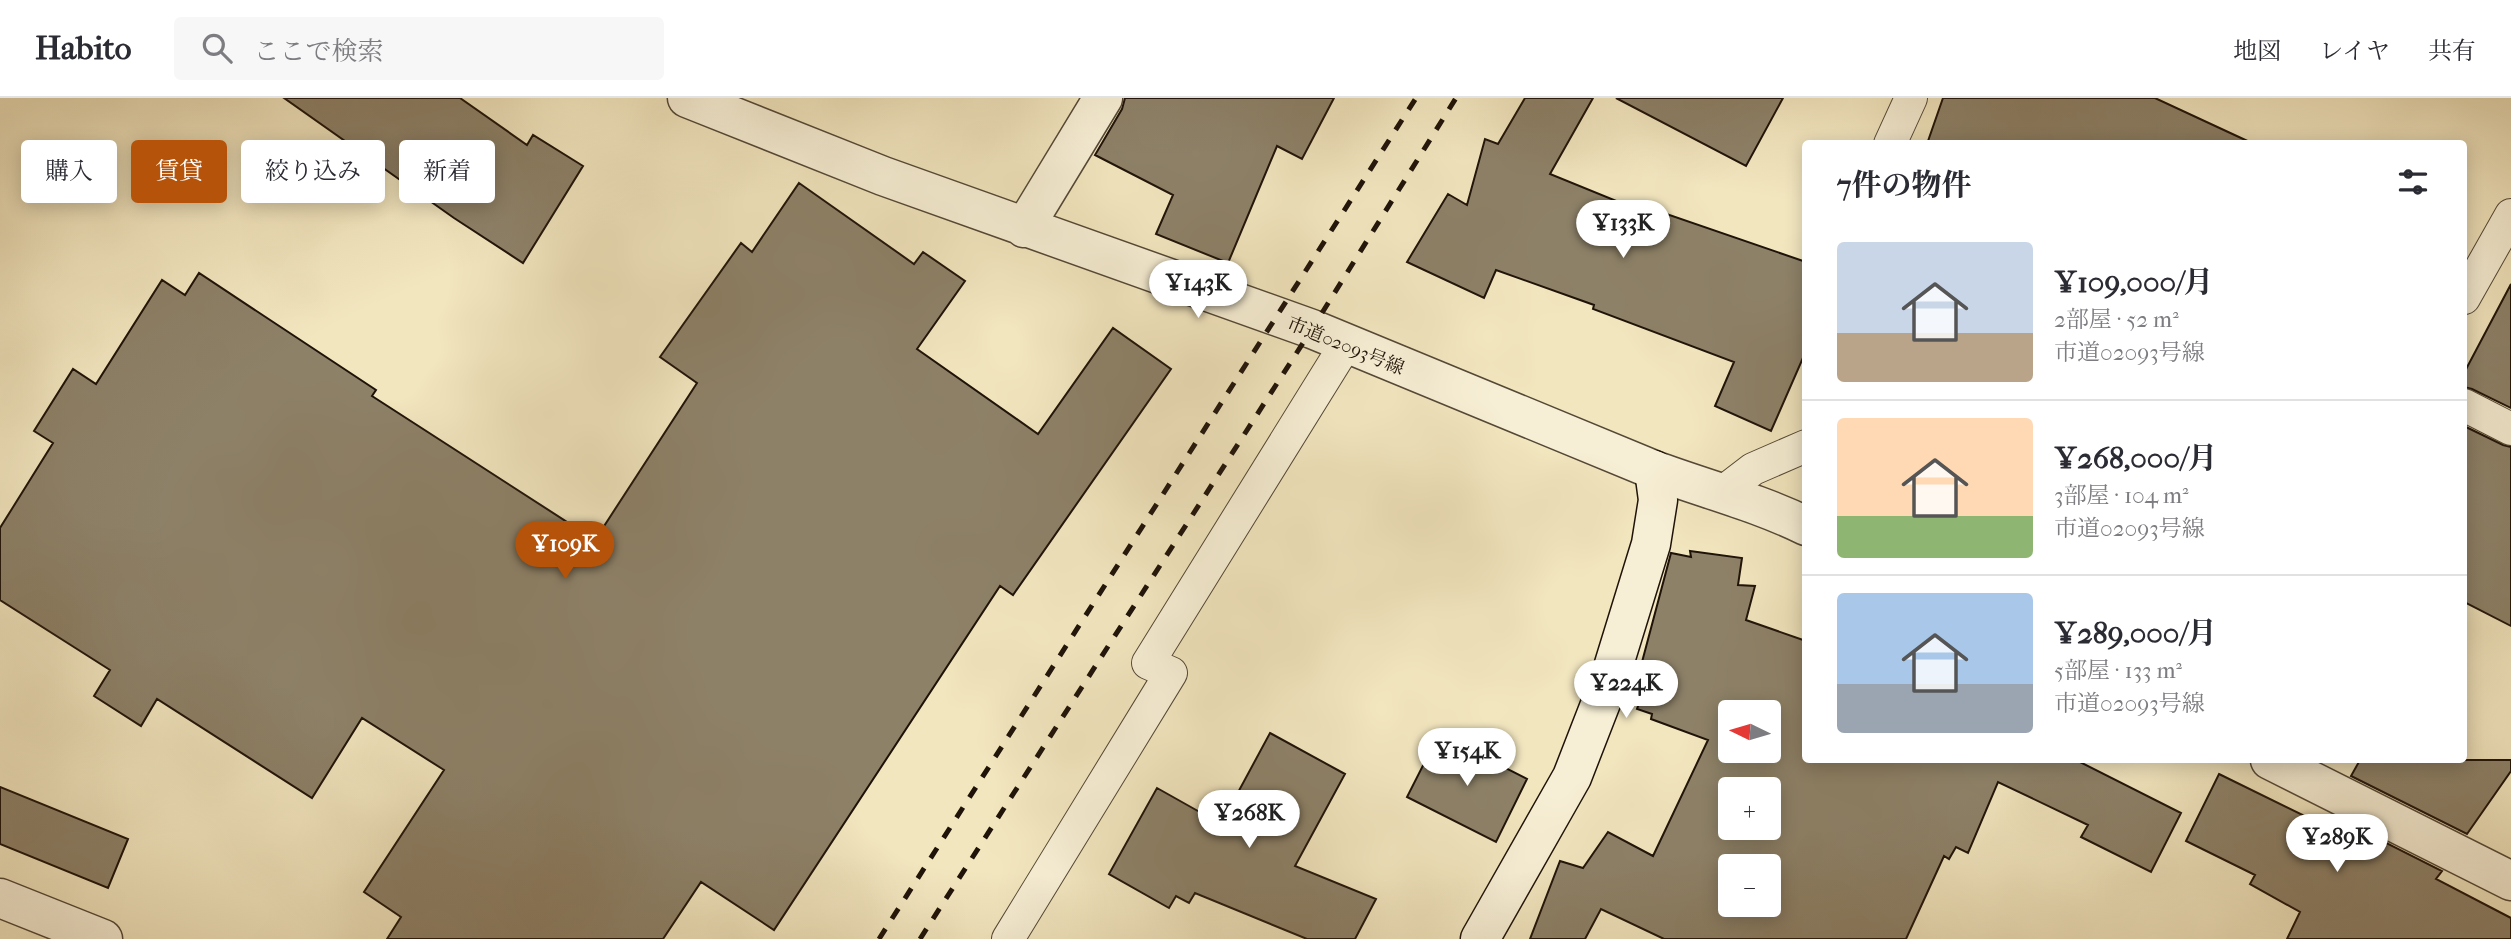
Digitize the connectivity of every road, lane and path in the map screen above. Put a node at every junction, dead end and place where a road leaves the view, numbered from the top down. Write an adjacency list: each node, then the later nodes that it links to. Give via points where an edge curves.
1 (687, 98): 6 (street, 市道02093号線)
2 (1103, 98): 6 (street)
3 (1911, 98): 4 (lane)
4 (1892, 140)
5 (2511, 215): 7 (lane)
6 (1024, 228): 8 (street, 市道02093号線)
7 (2467, 293)
8 (1346, 344): 12 (street, 市道02093号線); 20 (lane, via 1148,663 1171,673)
9 (2467, 407): 10 (lane)
10 (2511, 429)
11 (1802, 448): 13 (lane, via 1753,470)
12 (1654, 470): 13 (street, 市道02093号線); 21 (street, via 1658,500 1651,544 1607,687 1572,778)
13 (1723, 492): 14 (street, 市道02093号線)
14 (1802, 524)
15 (2276, 763): 16 (street)
16 (2511, 881)
17 (0, 898): 18 (street)
18 (33, 926): 19 (street)
19 (103, 939)
20 (1008, 939)
21 (1479, 939)

